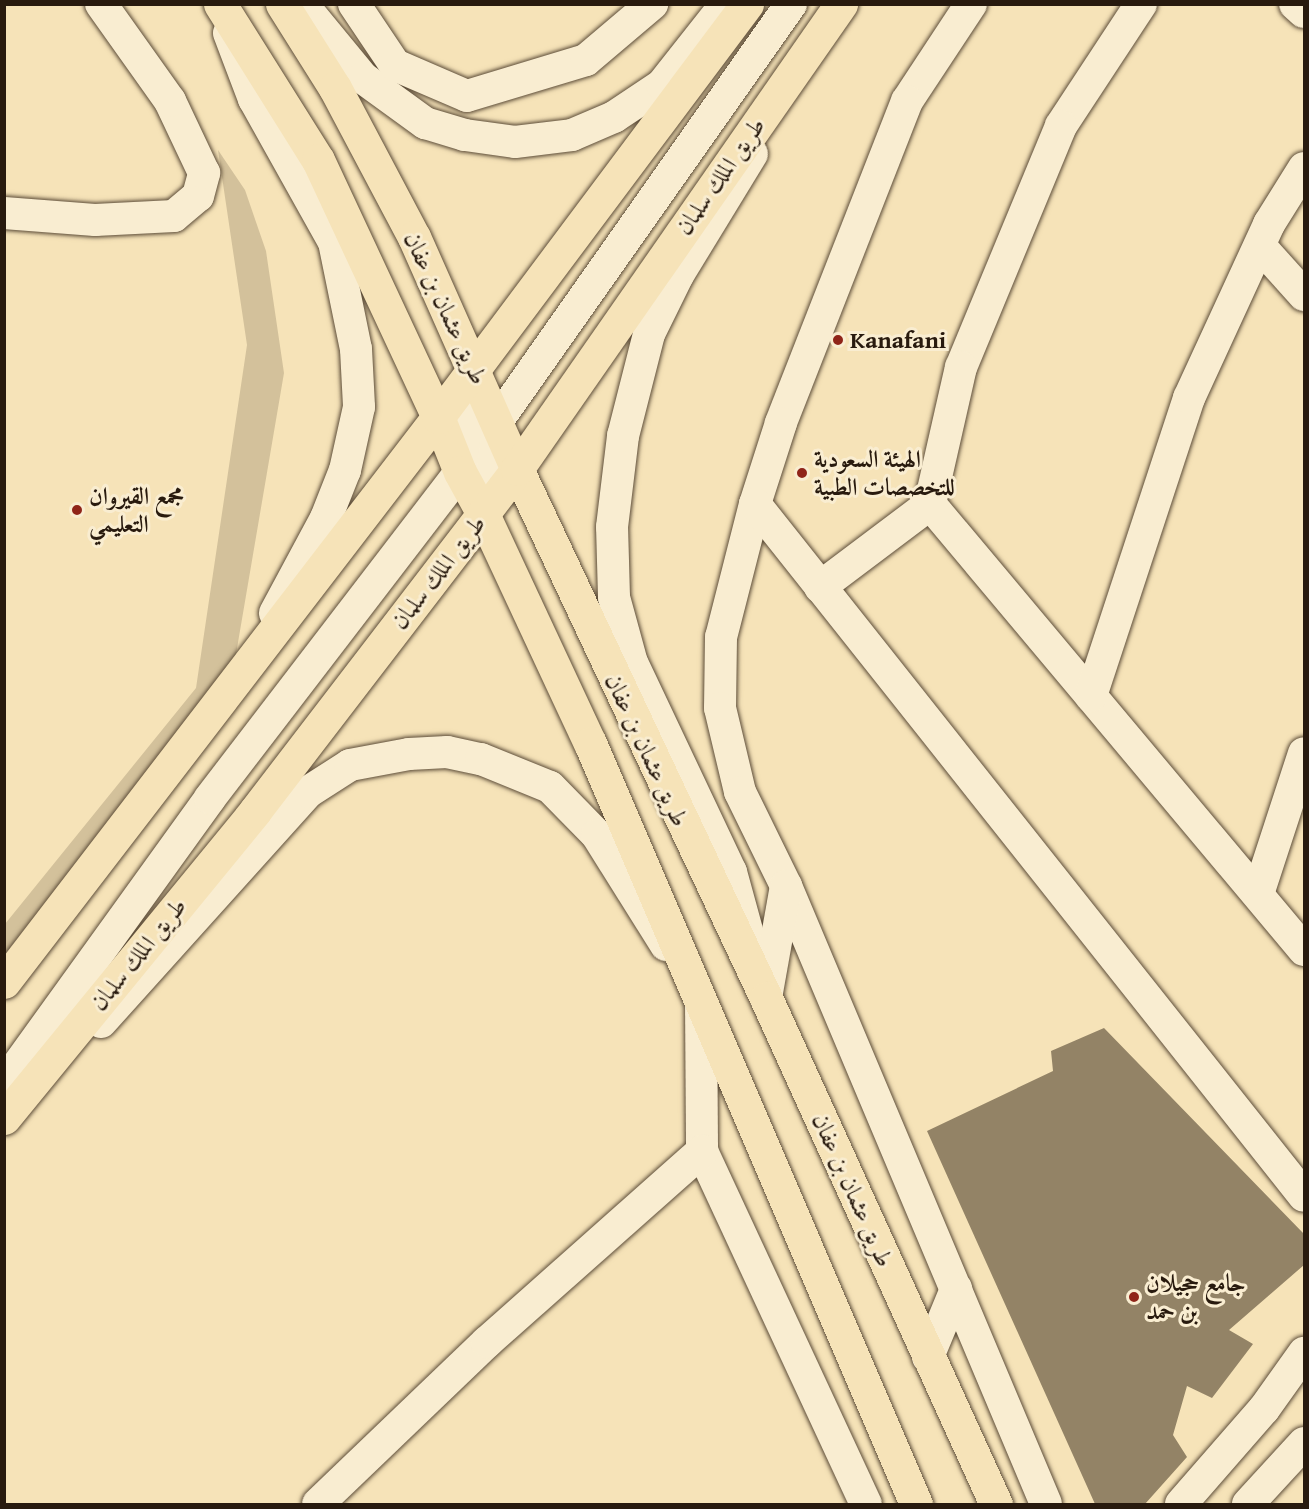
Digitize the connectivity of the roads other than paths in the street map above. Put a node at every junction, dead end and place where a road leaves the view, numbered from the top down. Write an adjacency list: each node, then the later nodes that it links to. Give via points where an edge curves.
1 (101, 4): 17 (street, via 170,101 204,173 198,196 174,216 95,220)
2 (219, 4): 21 (main road, طريق عثمان بن عفان, via 318,160); 29 (street, via 254,99 334,242 356,349 358,384 359,407 345,470 334,499)
3 (282, 4): 20 (main road, طريق عثمان بن عفان, via 335,88 386,181)
4 (302, 4): 7 (street, via 363,78 425,123 465,135 515,142 572,135 614,117 662,85)
5 (354, 4): 6 (street, via 395,65 466,96 586,60)
6 (652, 4)
7 (726, 4)
8 (747, 4): 20 (main road)
9 (790, 4): 22 (street)
10 (841, 4): 15 (main road, طريق الملك سلمان)
11 (971, 4): 25 (street, via 907,101 781,423)
12 (1141, 4): 26 (street, via 1057,137 961,368)
13 (1295, 4): 14 (street)
14 (1305, 12)
15 (819, 32): 23 (main road, طريق الملك سلمان); 36 (street, via 745,167 678,275 649,334 623,436 612,527 614,597 632,663 731,872)
16 (1305, 168): 18 (street)
17 (4, 213)
18 (1260, 246): 19 (street); 30 (street, via 1189,398)
19 (1305, 295)
20 (474, 366): 21 (main road); 22 (main road, طريق عثمان بن عفان); 24 (street)
21 (438, 417): 24 (main road, طريق عثمان بن عفان); 29 (main road)
22 (498, 420): 23 (main road, طريق عثمان بن عفان); 27 (street)
23 (517, 469): 27 (main road, طريق الملك سلمان); 36 (main road, طريق عثمان بن عفان)
24 (460, 472): 27 (main road, طريق عثمان بن عفان); 38 (street, via 210,798)
25 (755, 504): 28 (street); 32 (street, via 721,637 720,708 741,792)
26 (930, 504): 28 (street); 30 (street)
27 (483, 514): 37 (main road, طريق عثمان بن عفان, via 636,843); 39 (main road, طريق الملك سلمان, via 255,811)
28 (820, 587): 42 (street)
29 (249, 663): 35 (main road)
30 (1091, 696): 33 (street)
31 (1305, 753): 33 (street)
32 (786, 886): 36 (street); 43 (street)
33 (1258, 894): 34 (street)
34 (1305, 950)
35 (4, 982)
36 (766, 998): 45 (main road, طريق عثمان بن عفان)
37 (701, 999): 40 (street, via 597,835 550,787 509,768 447,752 377,759 350,765 308,792); 41 (street); 51 (main road, طريق عثمان بن عفان)
38 (4, 1084)
39 (4, 1118)
40 (4, 1129)
41 (702, 1150): 49 (street, via 487,1342); 50 (street)
42 (1305, 1196)
43 (956, 1289): 45 (street); 53 (street)
44 (1305, 1353): 46 (street)
45 (928, 1357): 52 (main road, طريق عثمان بن عفان)
46 (1264, 1409): 54 (street); 55 (street); 56 (street)
47 (1305, 1444): 57 (street); 58 (street)
48 (1305, 1456): 59 (street)
49 (326, 1502)
50 (866, 1504)
51 (916, 1504)
52 (996, 1504)
53 (1046, 1504)
54 (1165, 1504)
55 (1181, 1504)
56 (1200, 1504)
57 (1248, 1504)
58 (1256, 1504)
59 (1276, 1504)

